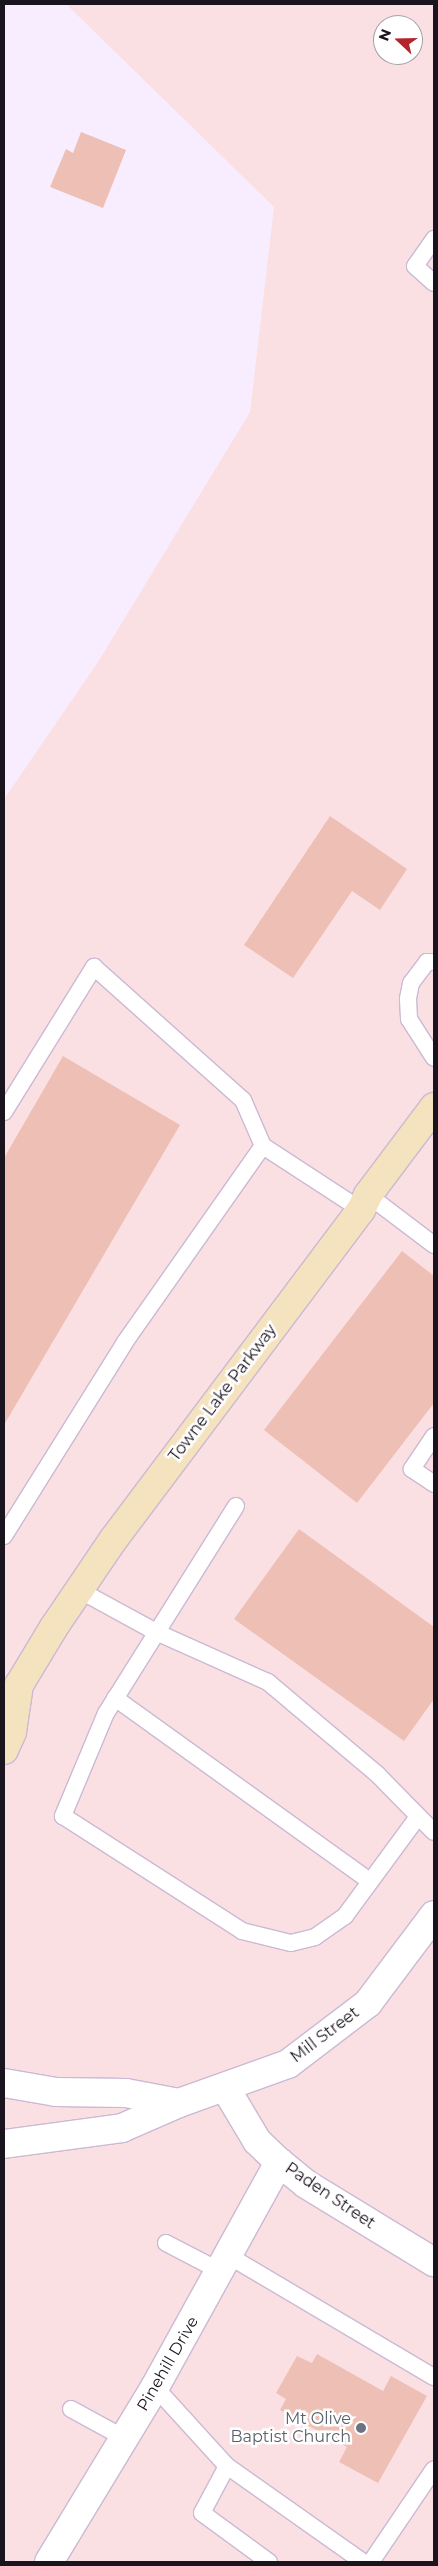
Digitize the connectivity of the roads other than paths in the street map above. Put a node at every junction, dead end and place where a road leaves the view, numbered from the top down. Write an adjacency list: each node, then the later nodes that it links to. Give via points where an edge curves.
1 (434, 239): 2 (lane, via 415,266)
2 (434, 283)
3 (434, 962): 4 (lane, via 427,962 411,983 410,1019)
4 (434, 1058)
5 (434, 1107): 8 (main road, Towne Lake Parkway)
6 (4, 1112): 7 (lane, via 94,967 244,1100)
7 (262, 1146): 8 (lane); 13 (lane, via 125,1342)
8 (365, 1202): 9 (lane); 14 (main road, Towne Lake Parkway)
9 (434, 1244)
10 (434, 1436): 11 (lane, via 412,1470)
11 (434, 1484)
12 (236, 1506): 15 (lane)
13 (4, 1536)
14 (79, 1590): 15 (lane); 16 (main road, Towne Lake Parkway)
15 (156, 1632): 17 (lane); 19 (lane, via 268,1682 377,1774)
16 (11, 1690): 18 (main road, Towne Lake Parkway, via 12,1732)
17 (115, 1698): 21 (lane); 21 (lane, via 81,1768 63,1816 242,1930 291,1944 315,1938 345,1916)
18 (4, 1750)
19 (417, 1818): 20 (lane); 21 (lane)
20 (434, 1832)
21 (370, 1881)
22 (434, 1915): 24 (street, Mill Street, via 368,2002 288,2064)
23 (4, 2083): 25 (street, Mill Street, via 56,2092 126,2094)
24 (226, 2088): 25 (street, Mill Street); 27 (street, Paden Street, via 257,2141)
25 (178, 2103): 26 (street, Mill Street, via 122,2128)
26 (4, 2144)
27 (279, 2162): 29 (street, Paden Street, via 306,2184); 30 (street, Pinehill Drive)
28 (166, 2243): 30 (lane)
29 (434, 2262)
30 (225, 2264): 31 (lane); 32 (street, Pinehill Drive)
31 (434, 2377)
32 (156, 2387): 34 (street, Pinehill Drive); 35 (lane)
33 (70, 2409): 34 (lane)
34 (124, 2438): 37 (street, Pinehill Drive)
35 (227, 2466): 38 (lane, via 202,2513); 39 (lane)
36 (434, 2468): 40 (lane)
37 (49, 2562)
38 (268, 2562)
39 (363, 2562)
40 (371, 2562)

